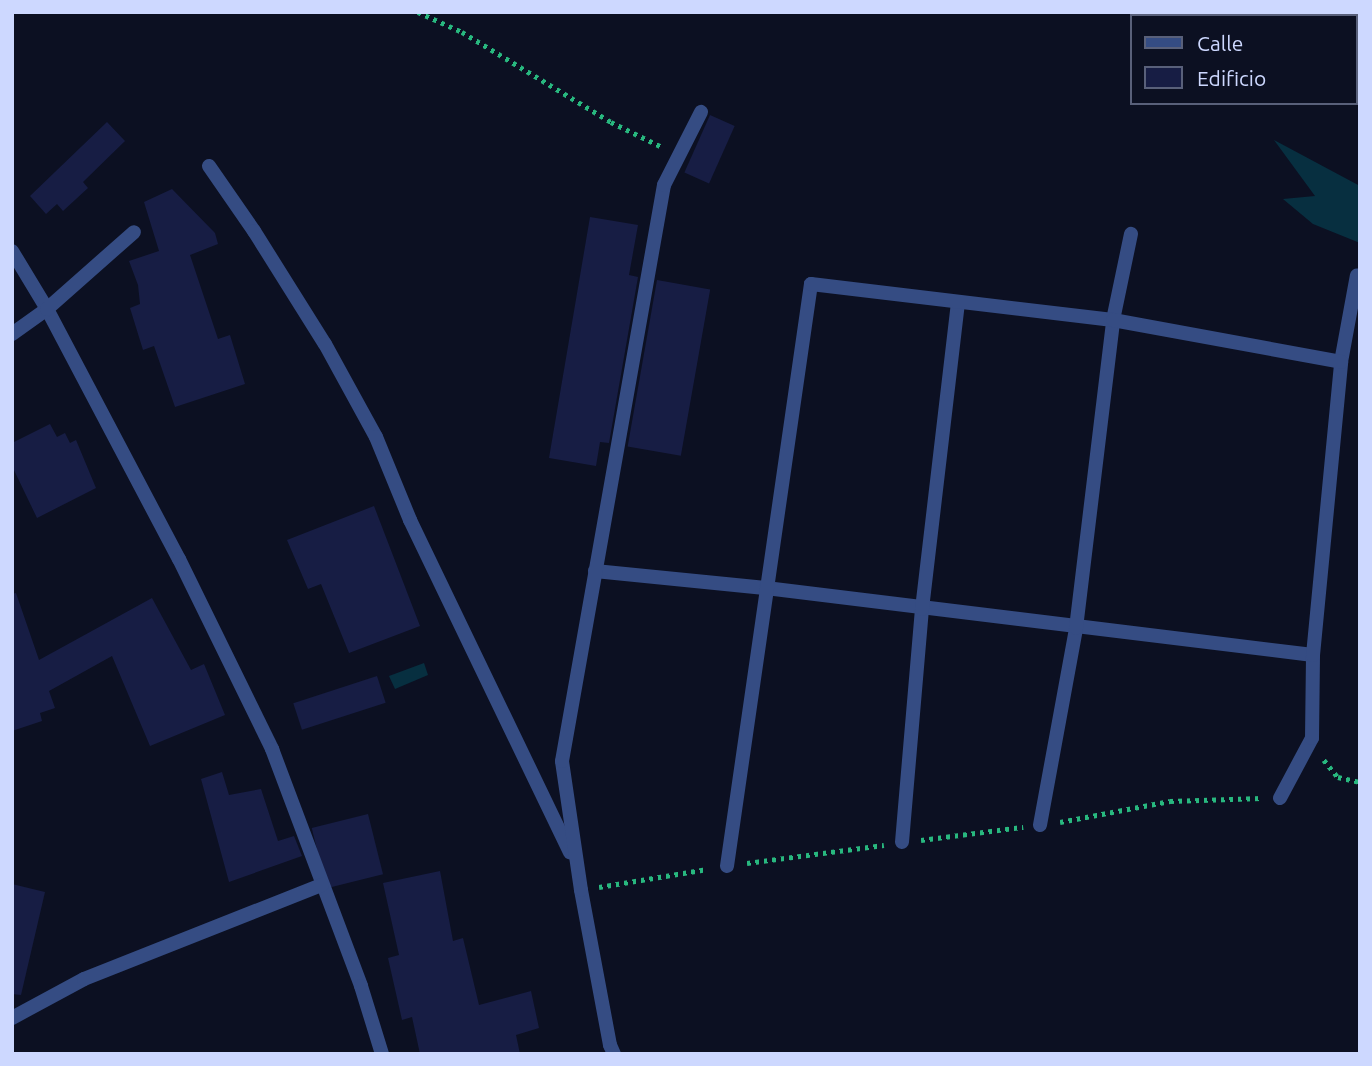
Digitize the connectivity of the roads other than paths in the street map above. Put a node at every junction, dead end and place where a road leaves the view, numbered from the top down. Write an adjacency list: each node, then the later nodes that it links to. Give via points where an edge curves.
1 (701, 111): 12 (street, via 664,185)
2 (209, 166): 21 (street, via 325,344 376,437 410,520)
3 (134, 232): 8 (street)
4 (1131, 234): 9 (street)
5 (12, 251): 8 (street)
6 (1357, 275): 11 (street)
7 (958, 303): 9 (street); 13 (street, via 811,284); 14 (street)
8 (47, 309): 10 (street); 22 (street, via 217,633 272,749)
9 (1113, 320): 11 (street); 15 (street)
10 (12, 334)
11 (1341, 362): 16 (street)
12 (595, 571): 13 (street); 21 (street, via 562,761)
13 (765, 588): 14 (street); 20 (street)
14 (922, 609): 15 (street); 19 (street)
15 (1076, 628): 16 (street); 18 (street)
16 (1313, 655): 17 (street, via 1312,738)
17 (1280, 798)
18 (1040, 825)
19 (902, 842)
20 (727, 866)
21 (577, 867): 25 (street)
22 (322, 885): 23 (street, via 84,979); 24 (street)
23 (12, 1018)
24 (382, 1054)
25 (614, 1054)

